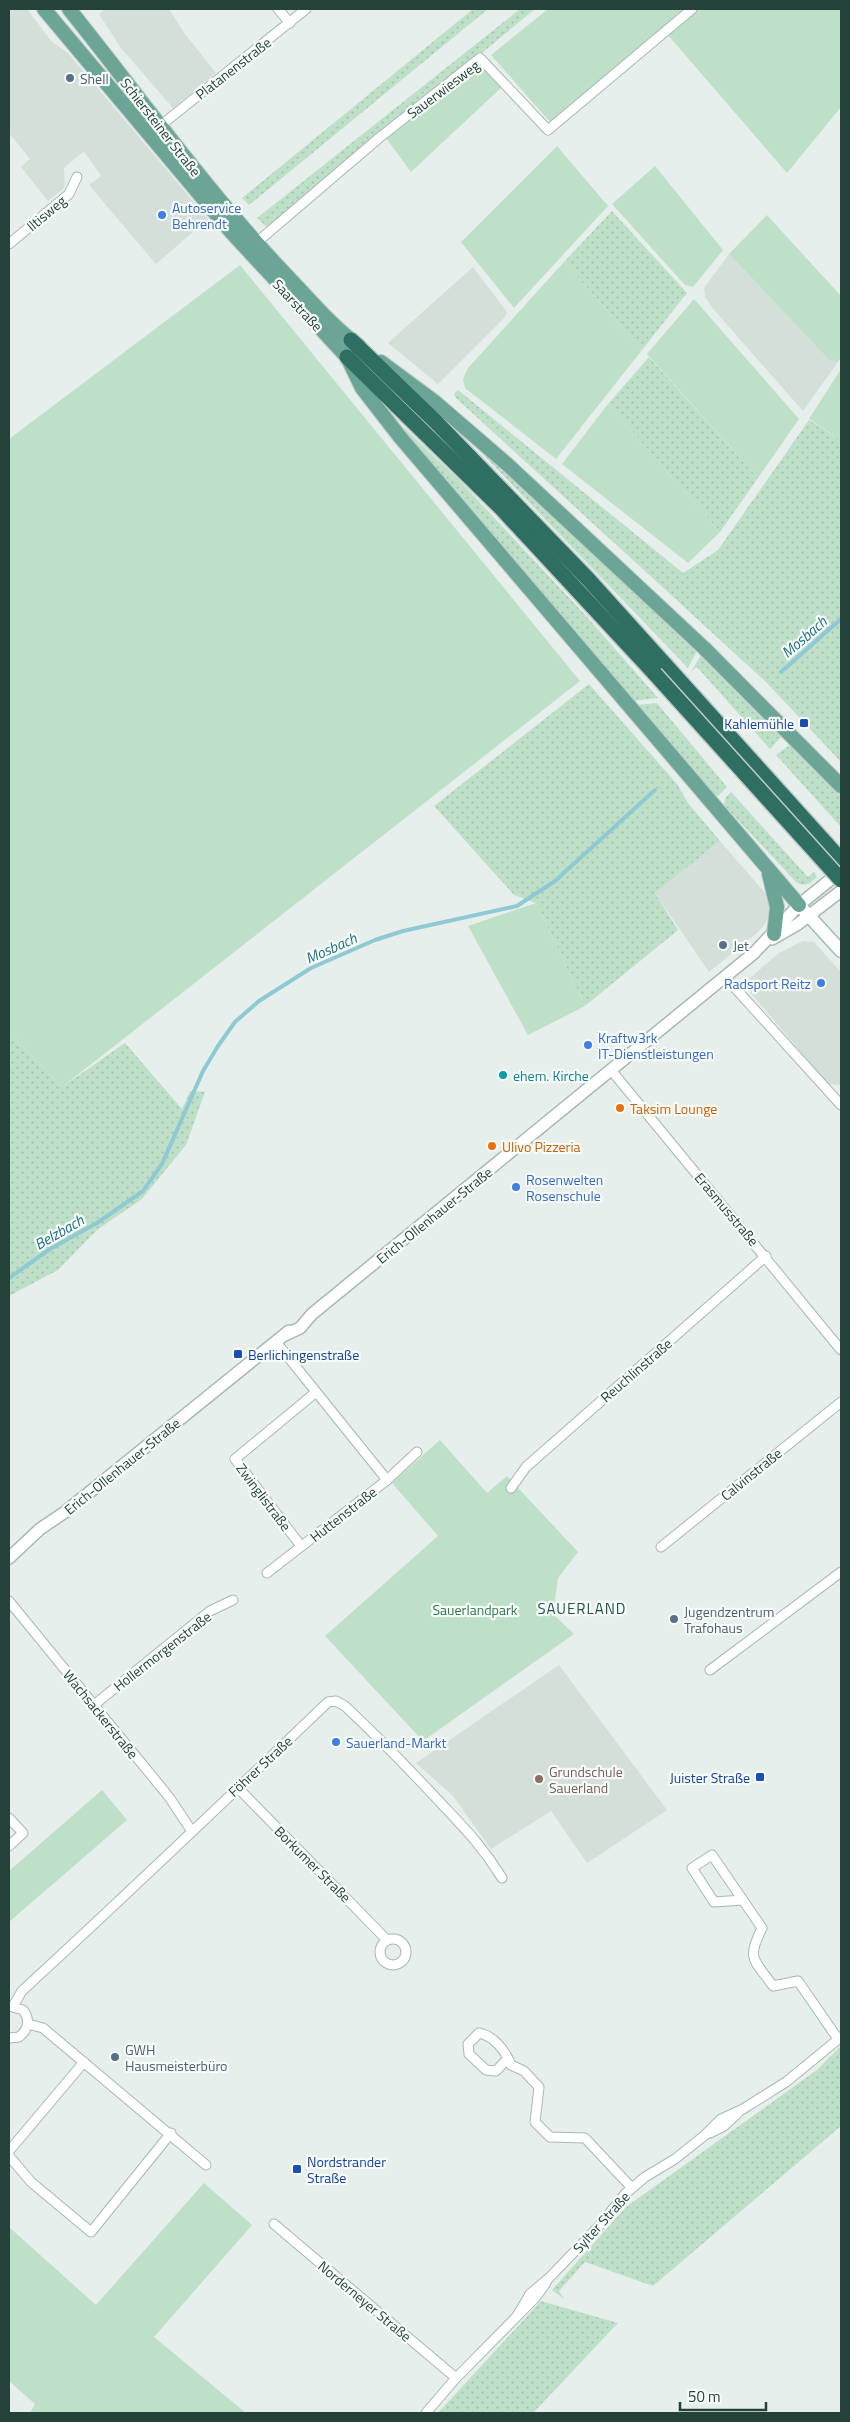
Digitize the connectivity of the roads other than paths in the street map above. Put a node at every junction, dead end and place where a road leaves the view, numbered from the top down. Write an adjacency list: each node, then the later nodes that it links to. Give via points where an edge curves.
1 (44, 9): 10 (main road, Schiersteiner Straße)
2 (69, 9): 7 (main road, Schiersteiner Straße)
3 (278, 9): 6 (street)
4 (306, 9): 6 (street, Platanenstraße)
5 (692, 9): 10 (street, Sauerwiesweg, via 548,130 480,58 379,138)
6 (290, 23): 7 (street, Platanenstraße)
7 (160, 126): 10 (main road, Schiersteiner Straße)
8 (77, 178): 9 (street, Iltisweg, via 69,194)
9 (9, 244)
10 (252, 248): 11 (main road, Saarstraße); 12 (main road, Saarstraße)
11 (351, 340): 13 (highway, via 461,447 588,579); 14 (main road, Saarstraße, via 435,402 508,465 704,648)
12 (347, 357): 13 (highway); 16 (main road, Saarstraße, via 362,388 400,437)
13 (660, 669): 15 (highway); 18 (highway, bridge)
14 (841, 786)
15 (841, 860)
16 (763, 863): 20 (main road, Saarstraße); 22 (main road, via 775,892)
17 (841, 871): 20 (street, Erich-Ollenhauer-Straße)
18 (841, 880)
19 (841, 891): 21 (street, Erich-Ollenhauer-Straße)
20 (799, 905): 21 (main road); 22 (street, Erich-Ollenhauer-Straße)
21 (809, 916): 23 (street, Erich-Ollenhauer-Straße); 24 (main road)
22 (774, 934): 23 (street, Erich-Ollenhauer-Straße)
23 (764, 944): 25 (street, Erich-Ollenhauer-Straße)
24 (841, 951)
25 (725, 976): 26 (street, Erich-Ollenhauer-Straße); 27 (street)
26 (612, 1070): 28 (street, Erasmusstraße); 29 (street, Erich-Ollenhauer-Straße, via 312,1314 300,1328)
27 (841, 1105)
28 (766, 1256): 30 (street, Erasmusstraße); 35 (street, Reuchlinstraße, via 531,1462)
29 (280, 1339): 31 (street); 38 (street, Erich-Ollenhauer-Straße, via 53,1521 44,1534)
30 (841, 1350)
31 (315, 1392): 34 (street); 36 (street, Zwinglistraße, via 235,1459)
32 (841, 1402): 37 (street, Calvinstraße)
33 (417, 1452): 34 (street, Huttenstraße)
34 (387, 1480): 36 (street, Huttenstraße)
35 (511, 1488)
36 (301, 1546): 40 (street, Huttenstraße)
37 (661, 1547)
38 (9, 1558)
39 (841, 1572): 43 (street)
40 (267, 1573)
41 (233, 1600): 44 (street, Hollermorgenstraße, via 210,1612)
42 (9, 1601): 44 (street, Wachsackerstraße)
43 (710, 1670)
44 (94, 1705): 47 (street, Wachsackerstraße)
45 (238, 1788): 47 (street, Föhrer Straße); 49 (street, Föhrer Straße, via 328,1702 336,1701 346,1706 469,1831); 51 (street, Borkumer Straße)
46 (9, 1818): 48 (street, via 23,1833)
47 (191, 1830): 52 (street, Föhrer Straße, via 22,1991)
48 (9, 1846)
49 (502, 1878)
50 (743, 1900): 50 (street, via 712,1855 692,1868 714,1902); 55 (street, via 762,1928 752,1955 773,1986 798,1981)
51 (387, 1940)
52 (11, 2006): 53 (street, Föhrer Straße, via 26,2014)
53 (28, 2024): 54 (street, via 23,2034); 57 (street, via 43,2028)
54 (9, 2038)
55 (840, 2038): 62 (street, Sylter Straße, via 786,2082)
56 (508, 2058): 56 (street, via 488,2035 478,2033 468,2044 469,2054 486,2070 496,2071); 62 (street, via 510,2065 524,2071 538,2087 535,2122 550,2138 585,2138)
57 (84, 2062): 58 (street); 59 (street)
58 (171, 2134): 60 (street, via 91,2232 31,2182); 61 (street)
59 (9, 2151)
60 (9, 2156)
61 (206, 2165)
62 (632, 2188): 64 (street, Sylter Straße, via 549,2278 541,2292)
63 (274, 2224): 64 (street, Norderneyer Straße)
64 (456, 2378): 65 (street, Sylter Straße)
65 (426, 2413)

